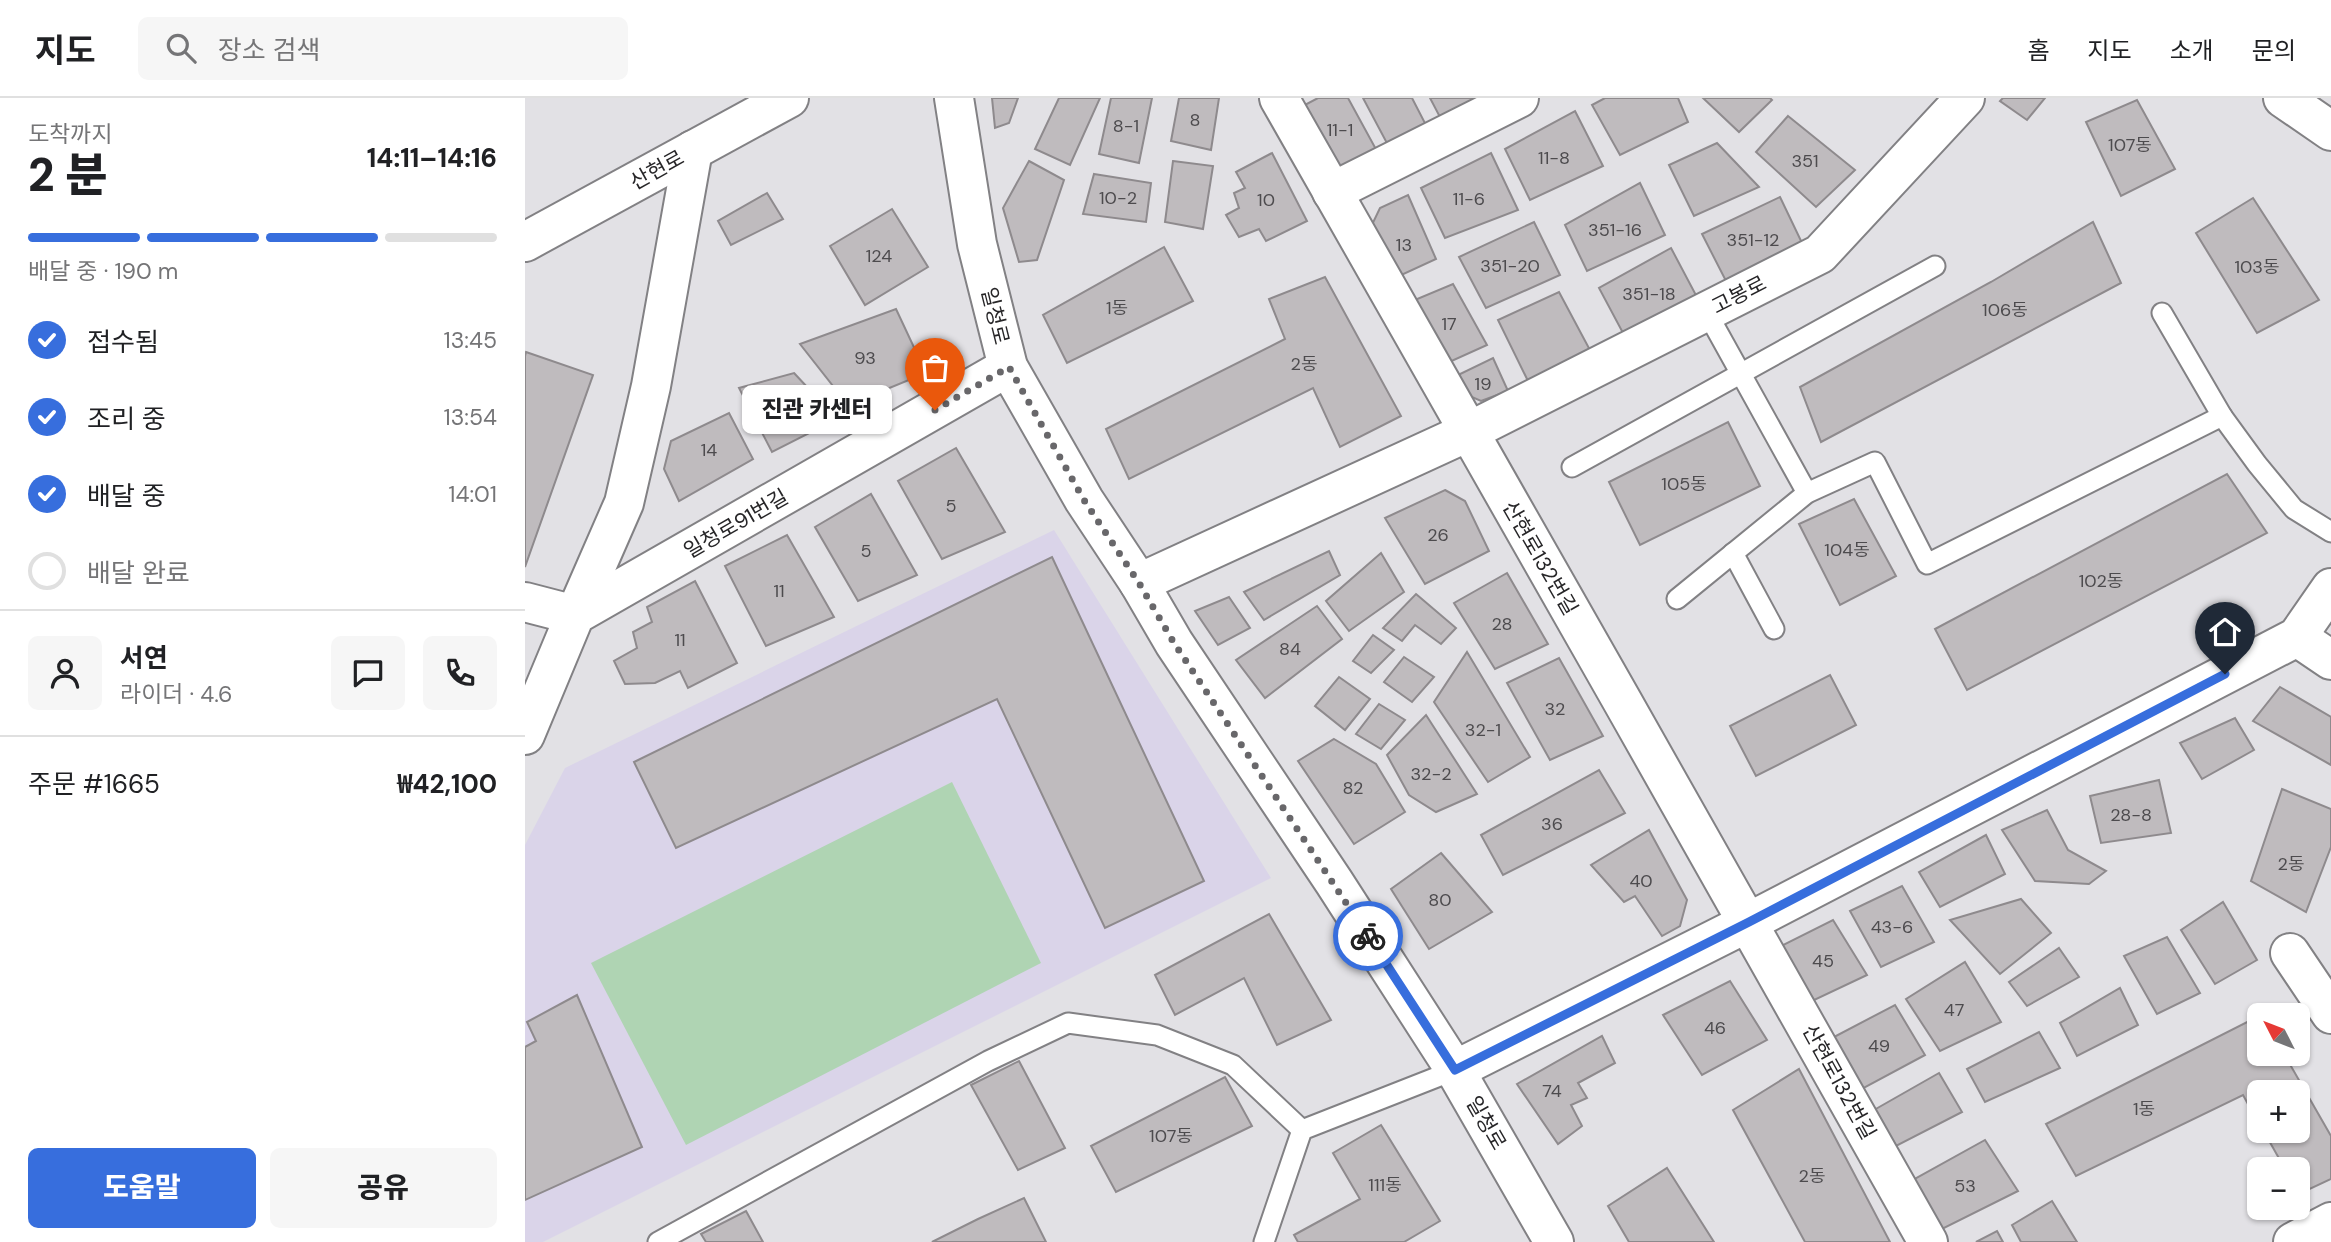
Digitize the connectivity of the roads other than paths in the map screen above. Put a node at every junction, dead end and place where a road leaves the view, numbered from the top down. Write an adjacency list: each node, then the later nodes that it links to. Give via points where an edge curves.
1 (789, 98): 8 (street, 산현로)
2 (954, 98): 14 (street, 일청로, via 977,244)
3 (1279, 98): 9 (street, 산현로132번길)
4 (1519, 98): 9 (street)
5 (1965, 98): 12 (street, 고봉로, via 1820,254)
6 (2283, 98): 7 (street)
7 (2331, 131)
8 (693, 150): 10 (street, 산현로); 26 (street, via 651,386 624,503)
9 (1332, 192): 17 (street, 산현로132번길)
10 (525, 242)
11 (1935, 266): 15 (lane)
12 (1706, 312): 15 (lane); 17 (street, 고봉로)
13 (2162, 313): 16 (lane)
14 (1009, 367): 22 (street, 일청로, via 1084,500); 26 (street, 일청로91번길)
15 (1741, 374): 18 (lane); 19 (lane)
16 (2222, 416): 19 (lane, via 1927,564 1875,462); 20 (lane, via 2294,509)
17 (1468, 432): 22 (street); 31 (street, 산현로132번길)
18 (1572, 467)
19 (1807, 493): 21 (lane)
20 (2331, 532)
21 (1733, 553): 24 (lane); 27 (lane)
22 (1139, 583): 34 (street, 일청로)
23 (2331, 588): 28 (street)
24 (1677, 599)
25 (525, 602): 26 (street)
26 (575, 615): 30 (street)
27 (1774, 629)
28 (2297, 637): 29 (street); 31 (street)
29 (2331, 660)
30 (525, 735)
31 (1749, 922): 34 (street); 39 (street, 산현로132번길)
32 (2290, 953): 33 (street)
33 (2331, 1014)
34 (1455, 1070): 35 (lane); 38 (street, 일청로)
35 (1302, 1130): 36 (lane, via 1233,1066 1157,1035 1068,1023 988,1061); 37 (lane)
36 (658, 1242)
37 (1264, 1242)
38 (1555, 1242)
39 (1928, 1242)

